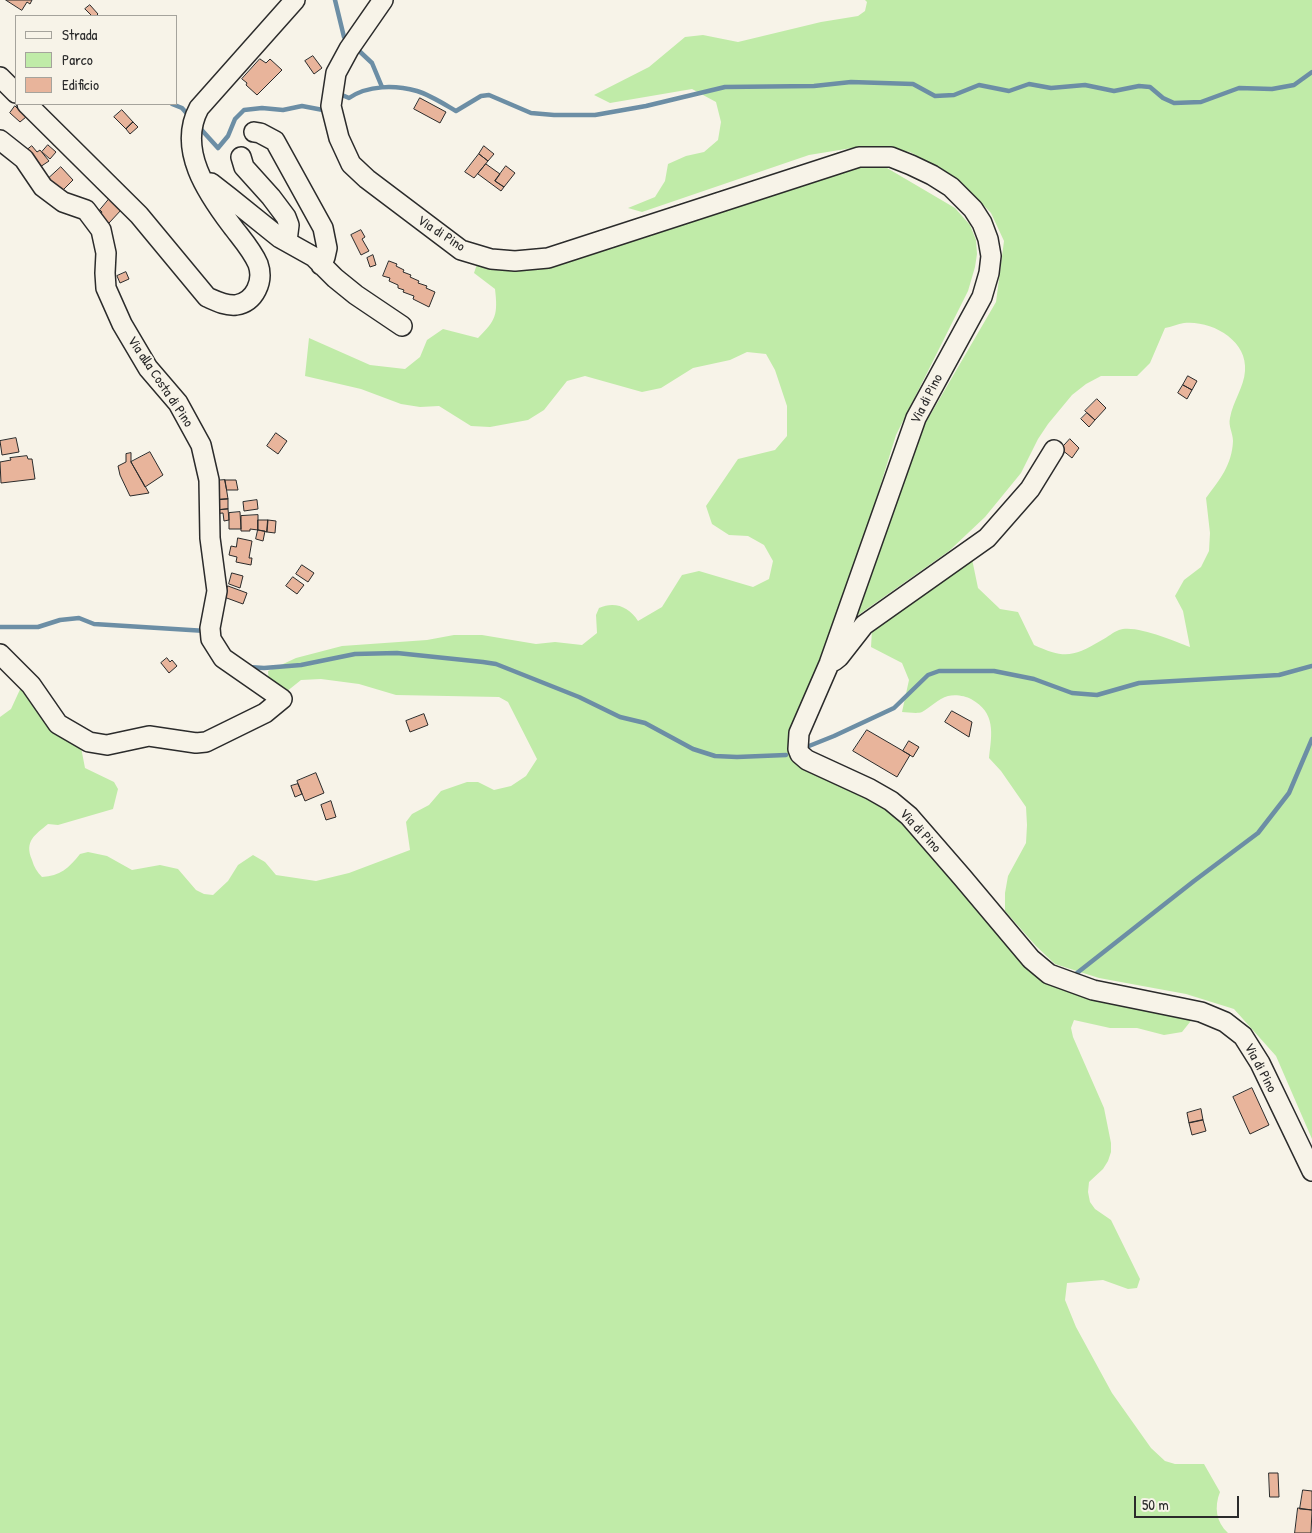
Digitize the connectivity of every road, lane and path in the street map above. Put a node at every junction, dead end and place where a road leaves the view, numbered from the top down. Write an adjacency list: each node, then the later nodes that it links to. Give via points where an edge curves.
1 (295, 0): 9 (street, via 199,108 193,119 192,154)
2 (383, 0): 15 (street, Via di Pino, via 336,73 331,106 339,138 351,164 367,179 461,250 491,259 548,258 859,157 891,157 911,165 951,187 973,209 985,231 991,256 982,297 916,418)
3 (0, 77): 4 (street)
4 (15, 92)
5 (28, 105): 9 (street, via 139,215 207,297 221,304 246,302 260,282 258,265)
6 (254, 132): 11 (street, via 275,141 324,228 327,248)
7 (0, 140): 14 (street, Via alla Costa di Pino, via 24,160 43,187 64,202 86,210 101,230 106,253 106,288 122,324 148,368 178,403 200,445 209,480 210,538 217,591 211,639 223,658 282,699 265,713 206,742 149,736 108,745 89,742 58,724 31,685)
8 (241, 157): 10 (street, via 244,167 286,217 289,225)
9 (203, 182): 10 (street, via 211,183)
10 (286, 241): 11 (street)
11 (322, 265): 12 (street, via 356,295)
12 (402, 326)
13 (1054, 450): 15 (street, via 1030,489 987,538 864,625 839,657)
14 (0, 654)
15 (829, 664): 16 (street, Via di Pino, via 798,732 800,754 821,768 870,789 909,816 1031,959 1049,974 1093,990 1201,1012 1225,1022 1243,1036 1260,1062)
16 (1312, 1172)

